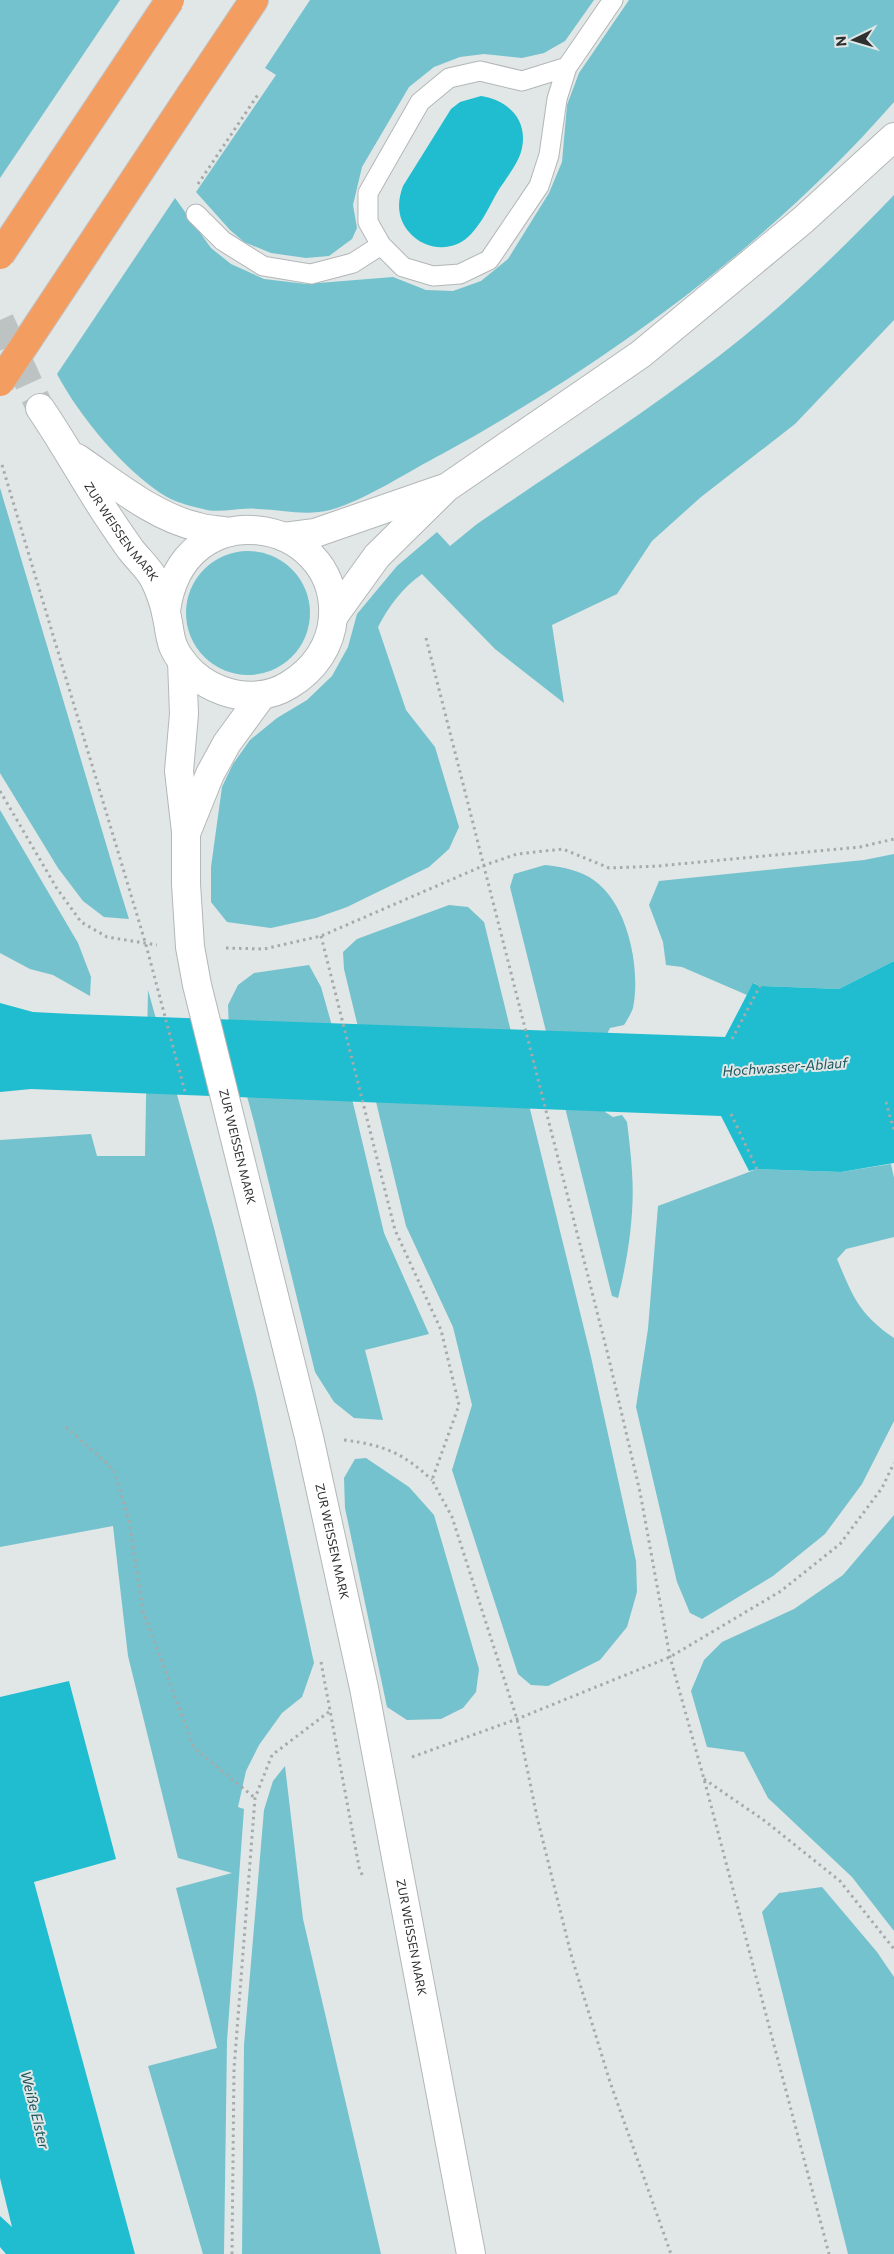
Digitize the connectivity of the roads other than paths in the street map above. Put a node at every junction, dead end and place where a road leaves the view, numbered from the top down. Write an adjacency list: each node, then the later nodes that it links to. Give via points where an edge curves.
1 (170, 0): 8 (highway, bridge)
2 (254, 0): 9 (highway, bridge)
3 (613, 0): 4 (lane)
4 (567, 67): 7 (lane, via 522,81 480,72 449,78 420,102 368,193 368,222); 7 (lane, via 557,99 549,155 539,186 489,260 460,274 434,276 404,267)
5 (894, 137): 12 (main road, via 804,220 641,354)
6 (196, 214): 7 (lane, via 223,241 263,266 311,274 353,263)
7 (381, 245)
8 (0, 255)
9 (0, 382)
10 (40, 408): 11 (main road, ZUR WEISSEN MARK)
11 (71, 454): 13 (main road, ZUR WEISSEN MARK, via 173,519); 15 (main road, ZUR WEISSEN MARK, via 107,514 153,577)
12 (446, 488): 14 (main road, via 314,533); 16 (main road, via 377,556)
13 (229, 532): 14 (main road, ZUR WEISSEN MARK, via 266,531); 15 (main road, ZUR WEISSEN MARK, via 212,538 184,561 169,593)
14 (284, 537): 16 (main road, ZUR WEISSEN MARK, via 302,548 326,578)
15 (166, 612): 17 (main road, ZUR WEISSEN MARK, via 173,646)
16 (333, 617): 18 (main road, ZUR WEISSEN MARK, via 328,639 318,660 303,676)
17 (182, 661): 18 (main road, ZUR WEISSEN MARK, via 209,686 244,696); 19 (main road, ZUR WEISSEN MARK, via 184,714 179,771)
18 (262, 695): 19 (main road, ZUR WEISSEN MARK, via 227,743)
19 (186, 832): 20 (main road, ZUR WEISSEN MARK, via 190,947 197,985 309,1437 364,1688)
20 (472, 2254)

